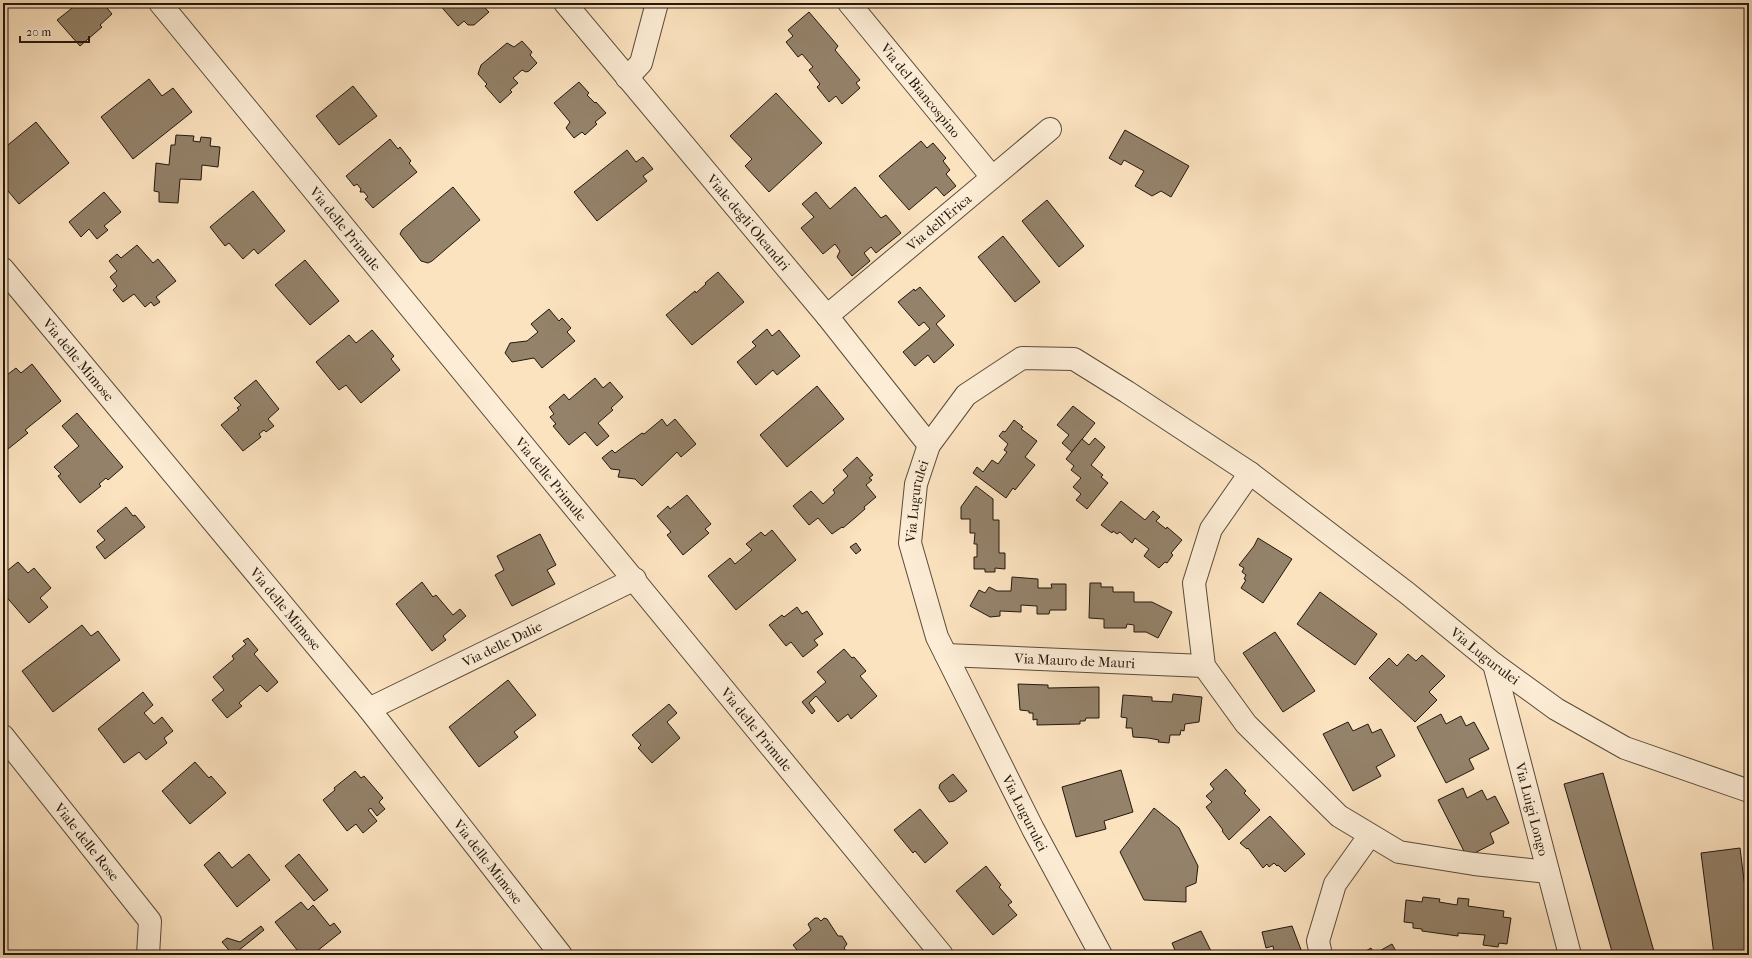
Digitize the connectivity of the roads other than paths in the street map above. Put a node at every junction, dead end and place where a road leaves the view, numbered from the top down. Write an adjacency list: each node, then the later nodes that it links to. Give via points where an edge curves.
1 (160, 3): 12 (street, Via delle Primule)
2 (565, 3): 5 (street, Viale degli Oleandri)
3 (657, 3): 5 (street, via 641,63)
4 (849, 3): 7 (street, Via del Biancospino)
5 (627, 78): 9 (street, Viale degli Oleandri)
6 (1050, 129): 7 (street, Via dell'Erica)
7 (992, 177): 9 (street, Via dell'Erica)
8 (3, 269): 16 (street, Via delle Mimose)
9 (827, 316): 10 (street, Viale degli Oleandri)
10 (929, 445): 11 (street, Via Lugurulei, via 966,395 1022,358 1074,359); 13 (street, Via Lugurulei, via 916,484 910,543 937,637)
11 (1250, 473): 14 (street, Via Lugurulei); 15 (street, via 1211,529 1194,583)
12 (635, 579): 16 (street, Via delle Dalie); 23 (street, Via delle Primule)
13 (946, 655): 15 (street, Via Mauro de Mauri); 24 (street, Via Lugurulei, via 1033,829)
14 (1494, 664): 18 (street, Via Lugurulei, via 1556,710 1625,748); 20 (street, Via Luigi Longo)
15 (1204, 666): 19 (street, via 1246,724 1339,816)
16 (369, 709): 22 (street, Via delle Mimose)
17 (3, 736): 21 (street, Viale delle Rose, via 150,921)
18 (1749, 791)
19 (1370, 835): 20 (street, via 1399,852); 25 (street, via 1335,884 1318,941)
20 (1548, 872): 26 (street, Via Luigi Longo)
21 (148, 955)
22 (561, 955)
23 (942, 955)
24 (1101, 955)
25 (1321, 955)
26 (1570, 955)

